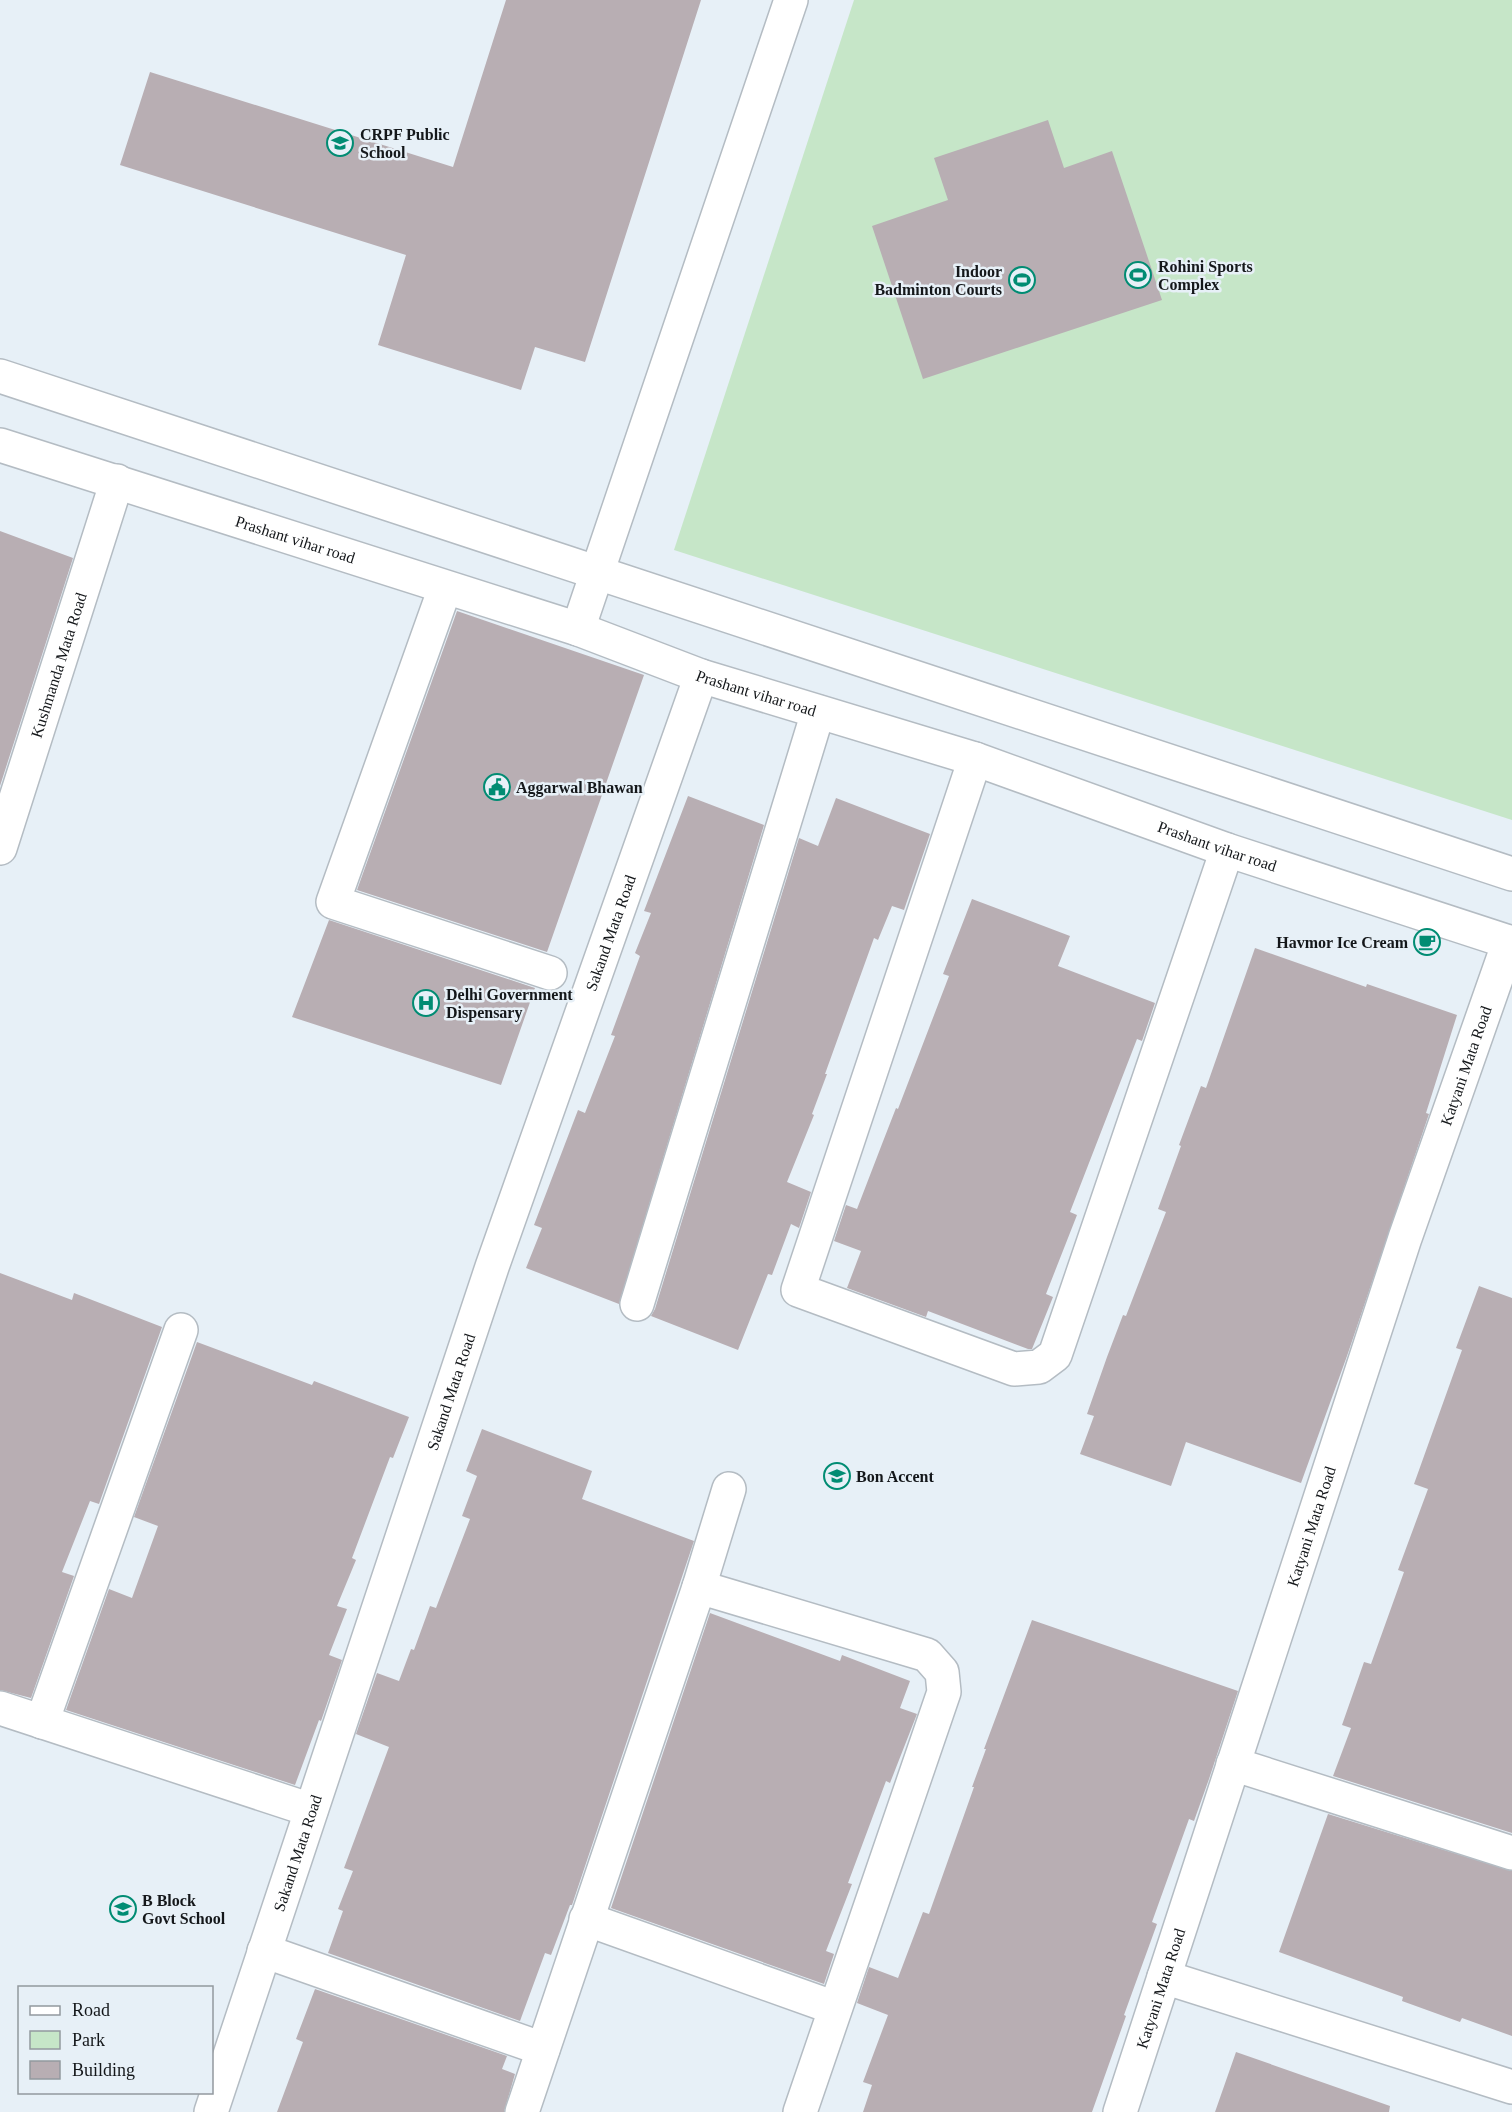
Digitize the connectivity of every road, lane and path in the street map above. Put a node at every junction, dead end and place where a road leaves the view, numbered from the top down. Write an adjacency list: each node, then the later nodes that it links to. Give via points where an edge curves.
1 (791, 0): 5 (street)
2 (0, 376): 5 (street)
3 (0, 445): 4 (street, Prashant vihar road)
4 (117, 481): 6 (street, Prashant vihar road); 11 (street, Kushmanda Mata Road)
5 (597, 572): 7 (street); 13 (street)
6 (445, 588): 7 (street, Prashant vihar road); 15 (street, via 333,902)
7 (578, 629): 8 (street, Prashant vihar road)
8 (700, 676): 9 (street, Prashant vihar road); 23 (street, Sakand Mata Road, via 492,1267)
9 (818, 712): 10 (street, Prashant vihar road); 16 (street)
10 (975, 759): 12 (street, Prashant vihar road); 12 (street, via 798,1290 1014,1369 1039,1367 1055,1355)
11 (0, 848)
12 (1227, 850): 14 (street, Prashant vihar road)
13 (1512, 874)
14 (1511, 943): 22 (street, Katyani Mata Road, via 1405,1238)
15 (550, 973)
16 (638, 1304)
17 (181, 1330): 21 (street)
18 (729, 1489): 19 (street)
19 (699, 1587): 25 (street); 28 (street, via 927,1655 942,1672 944,1692)
20 (0, 1708): 21 (street)
21 (42, 1722): 23 (street)
22 (1233, 1764): 24 (street); 27 (street, Katyani Mata Road)
23 (311, 1810): 26 (street, Sakand Mata Road)
24 (1512, 1852)
25 (586, 1920): 28 (street); 29 (street)
26 (264, 1951): 29 (street); 31 (street, Sakand Mata Road)
27 (1164, 1977): 30 (street); 34 (street, Katyani Mata Road)
28 (836, 2008): 33 (street)
29 (543, 2049): 32 (street)
30 (1512, 2087)
31 (211, 2112)
32 (522, 2112)
33 (800, 2112)
34 (1120, 2112)

